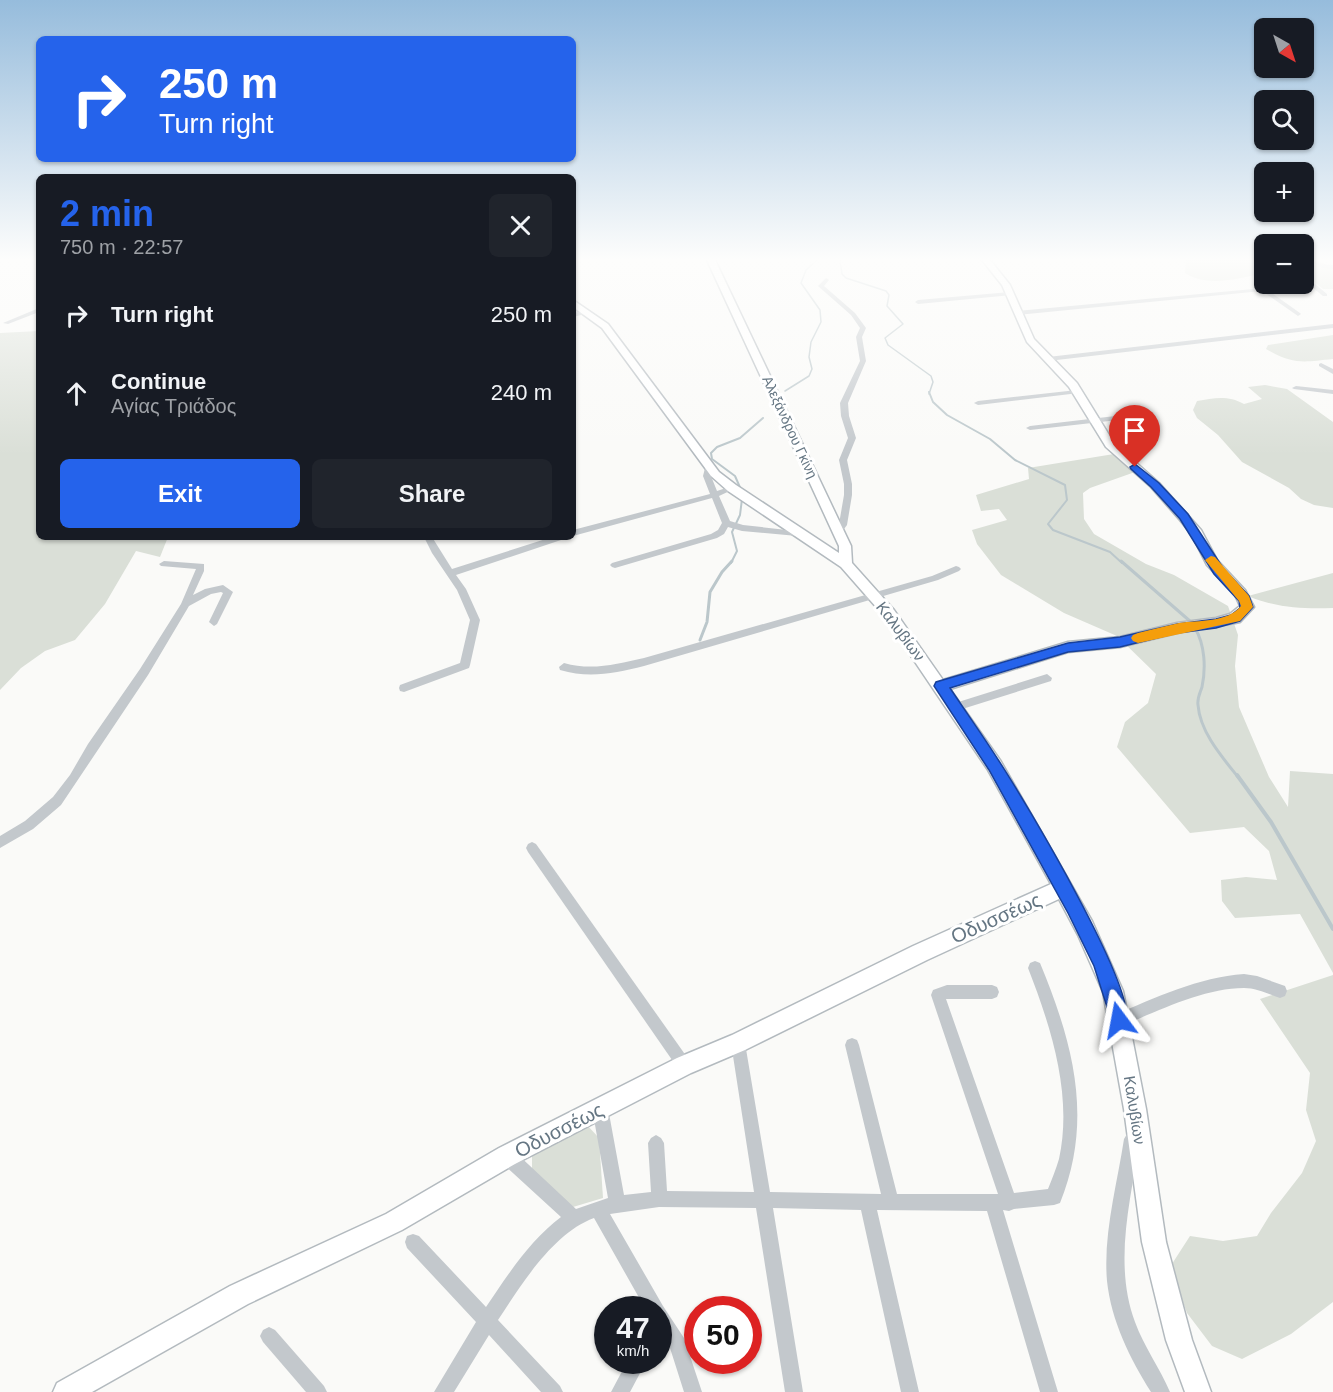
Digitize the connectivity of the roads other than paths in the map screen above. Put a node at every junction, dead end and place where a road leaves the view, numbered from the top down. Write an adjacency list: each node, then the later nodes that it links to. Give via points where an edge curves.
1 (603, 325): 16 (street, Καλυβίων)
2 (741, 325): 20 (street, Αλεξάνδρου Γκίνη)
3 (861, 325): 20 (street, via 863,361 844,403 852,438 843,460 848,495 843,525)
4 (1022, 325): 6 (street)
5 (1333, 326): 6 (street)
6 (1048, 359): 10 (street)
7 (1321, 365): 8 (street)
8 (1333, 372)
9 (1296, 388): 11 (street)
10 (1077, 392): 12 (street); 14 (street)
11 (1333, 392)
12 (978, 403)
13 (1124, 417): 14 (street)
14 (1094, 421): 15 (street); 35 (street, via 1110,445 1184,517 1218,571 1245,599 1247,607 1235,618 1120,642 1068,647)
15 (1030, 428)
16 (709, 466): 17 (street, Καλυβίων); 18 (street, via 707,476)
17 (738, 492): 18 (street); 22 (street, Καλυβίων)
18 (714, 495): 19 (street); 21 (street)
19 (729, 524): 22 (street); 27 (street, via 714,536)
20 (838, 531): 26 (street, Αλεξάνδρου Γκίνη, via 845,546)
21 (576, 532)
22 (805, 535): 26 (street, Καλυβίων)
23 (430, 540): 29 (street)
24 (552, 540): 29 (street)
25 (164, 564): 31 (street, via 201,566)
26 (846, 564): 30 (street, Καλυβίων)
27 (615, 565)
28 (956, 569): 30 (street)
29 (450, 573): 36 (street, via 475,620 465,665)
30 (873, 595): 33 (street, via 644,662 604,671 578,672); 35 (street, Καλυβίων)
31 (186, 603): 32 (street, via 223,588 228,592); 38 (street, via 57,801 29,825)
32 (214, 622)
33 (564, 667)
34 (1047, 678): 37 (street)
35 (941, 686): 37 (street, Καλυβίων)
36 (404, 688)
37 (956, 707): 40 (street, Καλυβίων, via 1013,796)
38 (0, 842)
39 (532, 848): 47 (street)
40 (1063, 888): 44 (street, Καλυβίων, via 1101,962); 45 (street, Οδυσσέως)
41 (1035, 968): 56 (street, via 1052,1010 1066,1065 1070,1113 1067,1157 1054,1197)
42 (1280, 991): 44 (street, via 1246,981 1230,982)
43 (992, 992): 56 (street, via 938,995)
44 (1119, 1020): 49 (street, Καλυβίων)
45 (738, 1043): 47 (street, Οδυσσέως); 54 (street)
46 (852, 1046): 53 (street)
47 (684, 1065): 48 (street, Οδυσσέως)
48 (600, 1108): 51 (street, Οδυσσέως); 57 (street)
49 (1136, 1109): 75 (street, via 1116,1256 1118,1294 1131,1332); 76 (street, Καλυβίων, via 1154,1242 1179,1340)
50 (656, 1143): 52 (street)
51 (507, 1156): 59 (street); 66 (street, Οδυσσέως, via 394,1222 239,1295)
52 (659, 1199): 54 (street); 57 (street)
53 (891, 1201): 55 (street); 56 (street)
54 (762, 1202): 55 (street); 72 (street)
55 (867, 1202): 73 (street)
56 (1001, 1203): 74 (street)
57 (616, 1204): 58 (street)
58 (597, 1210): 59 (street); 61 (street)
59 (574, 1218): 62 (street, via 521,1270)
60 (412, 1242): 62 (street)
61 (647, 1296)
62 (487, 1323): 68 (street); 69 (street)
63 (672, 1335): 71 (street)
64 (269, 1336): 67 (street)
65 (630, 1374): 70 (street)
66 (66, 1392)
67 (318, 1392)
68 (443, 1392)
69 (554, 1392)
70 (620, 1392)
71 (693, 1392)
72 (794, 1392)
73 (910, 1392)
74 (1049, 1392)
75 (1161, 1392)
76 (1198, 1392)

